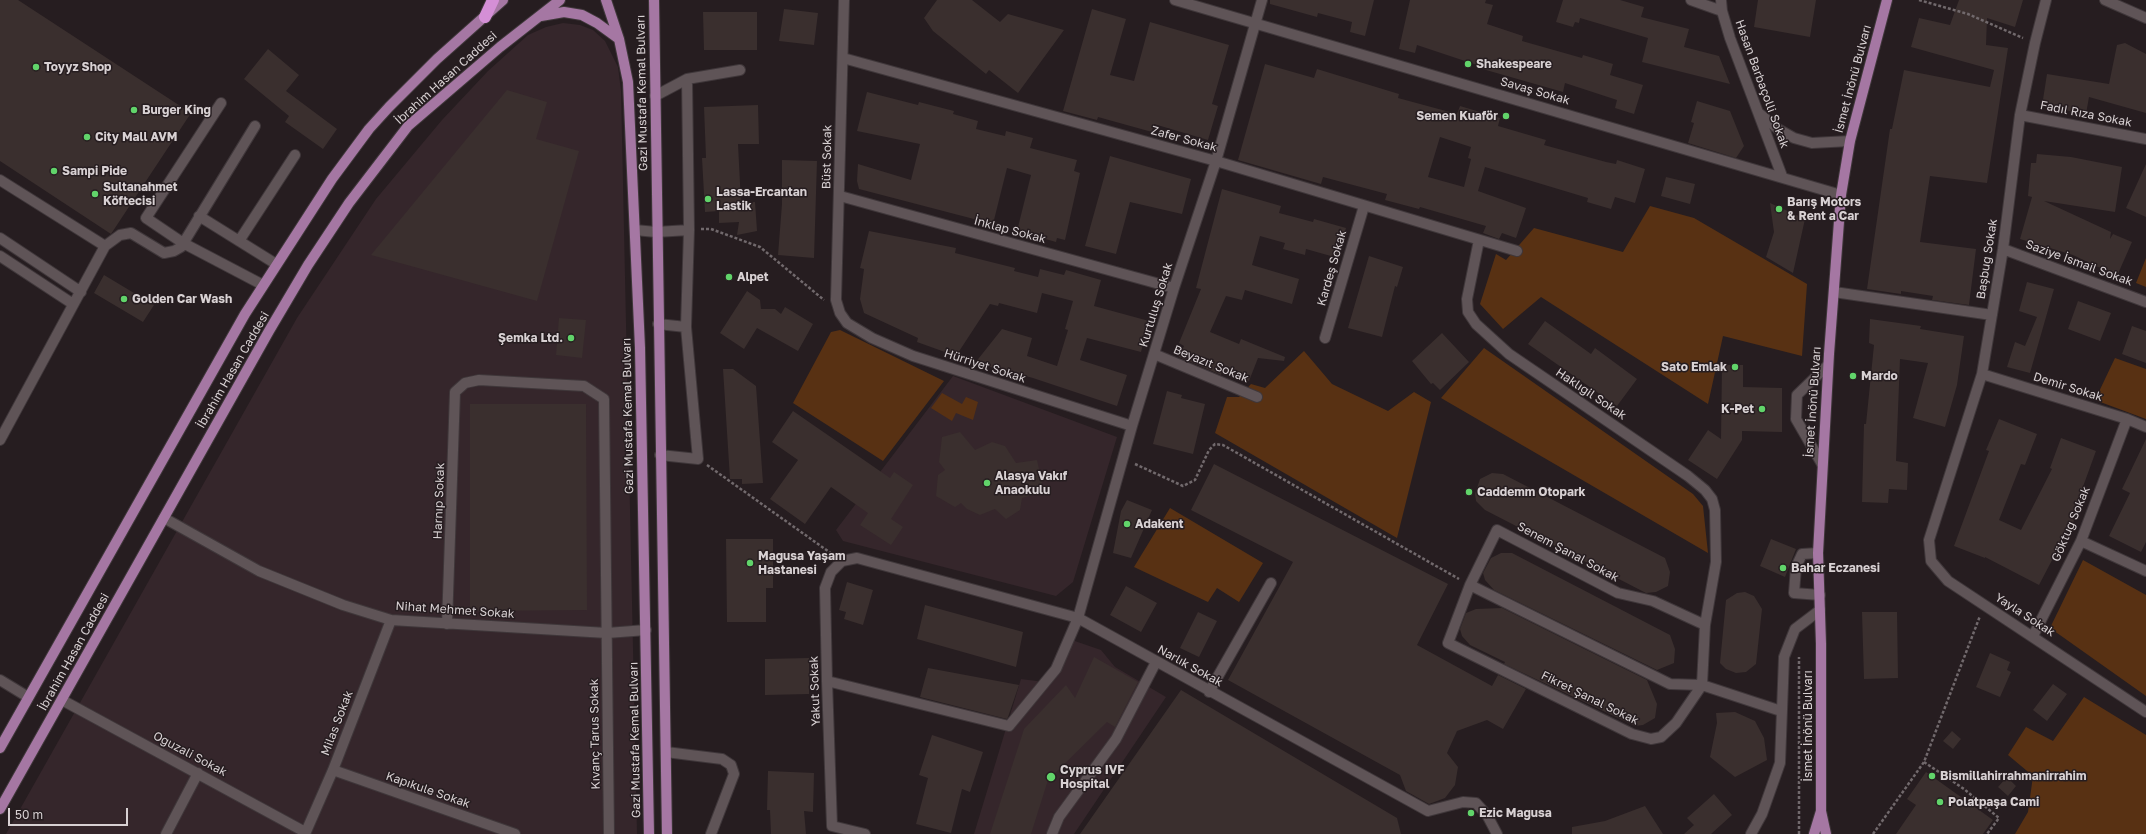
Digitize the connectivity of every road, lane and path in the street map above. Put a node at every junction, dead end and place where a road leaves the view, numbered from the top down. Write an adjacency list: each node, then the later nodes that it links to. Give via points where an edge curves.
1 (493, 0): 16 (highway)
2 (503, 0): 16 (main road, İbrahim Hasan Caddesi)
3 (560, 0): 17 (main road, İbrahim Hasan Caddesi)
4 (606, 0): 20 (main road, Gazi Mustafa Kemal Bulvarı)
5 (654, 0): 25 (main road, Gazi Mustafa Kemal Bulvarı)
6 (844, 0): 22 (street, Büst Sokak)
7 (1175, 0): 19 (street, Savaş Sokak)
8 (1262, 0): 19 (street, Kurtuluş Sokak)
9 (1691, 0): 15 (street)
10 (1721, 0): 15 (street, Hasan Barbaçolli Sokak)
11 (1887, 0): 31 (main road, İsmet İnönü Bulvarı)
12 (1919, 0): 21 (path, via 1968,14)
13 (2046, 0): 21 (street, Başbuğ Sokak)
14 (2105, 0): 18 (street)
15 (1722, 10): 27 (street, Hasan Barbaçolli Sokak, via 1730,38)
16 (486, 17): 51 (main road, İbrahim Hasan Caddesi, via 437,59 369,129 332,179)
17 (537, 17): 20 (main road, via 564,12 582,15); 78 (main road, İbrahim Hasan Caddesi, via 408,126 348,203 269,331)
18 (2146, 18)
19 (1255, 25): 33 (street, Kurtuluş Sokak); 34 (street, Savaş Sokak)
20 (619, 39): 40 (main road, Gazi Mustafa Kemal Bulvarı, via 628,82)
21 (2035, 43): 28 (street, Başbuğ Sokak)
22 (843, 58): 33 (street, Zafer Sokak); 37 (street, Büst Sokak)
23 (740, 70): 24 (street)
24 (687, 79): 25 (street); 41 (street)
25 (655, 96): 42 (main road, Gazi Mustafa Kemal Bulvarı)
26 (221, 103): 46 (street, via 146,218)
27 (1760, 114): 31 (street, via 1794,138 1812,143); 34 (street, Hasan Barbaçolli Sokak)
28 (2020, 115): 30 (street, Fadıl Rıza Sokak); 48 (street, Başbuğ Sokak)
29 (255, 126): 39 (street)
30 (2146, 139)
31 (1850, 141): 36 (main road, İsmet İnönü Bulvarı)
32 (295, 155): 45 (street)
33 (1216, 161): 38 (street, Zafer Sokak); 53 (street, Kurtuluş Sokak)
34 (1782, 176): 36 (street, Savaş Sokak)
35 (0, 180): 47 (street)
36 (1841, 195): 55 (main road, İsmet İnönü Bulvarı)
37 (840, 196): 53 (street, İnklap Sokak); 58 (street, Büst Sokak, via 836,300)
38 (1364, 206): 44 (street, Zafer Sokak); 62 (street, Kardeş Sokak)
39 (199, 216): 45 (street); 46 (street)
40 (635, 230): 42 (street); 93 (main road, Gazi Mustafa Kemal Bulvarı)
41 (689, 230): 42 (street); 58 (path, via 711,229 760,247); 61 (street)
42 (656, 232): 60 (main road, Gazi Mustafa Kemal Bulvarı)
43 (0, 238): 54 (street)
44 (1479, 240): 49 (street, Zafer Sokak); 92 (street, Haklıgil Sokak, via 1467,299 1468,312 1476,324 1509,354 1688,476 1712,499 1716,562)
45 (239, 241): 51 (street)
46 (183, 243): 47 (street, via 174,251 164,253 131,233 120,235); 52 (street)
47 (105, 246): 54 (street)
48 (2003, 249): 56 (street, Saziye İsmail Sokak); 59 (street, Başbuğ Sokak)
49 (1517, 251)
50 (0, 256): 57 (street)
51 (276, 264): 52 (main road, İbrahim Hasan Caddesi)
52 (263, 284): 102 (main road, İbrahim Hasan Caddesi)
53 (1174, 288): 63 (street, Kurtuluş Sokak)
54 (81, 292): 57 (street)
55 (1834, 292): 59 (street); 64 (main road, İsmet İnönü Bulvarı)
56 (2146, 302)
57 (73, 304): 69 (street)
58 (840, 313): 70 (street, Hürriyet Sokak, via 847,323 872,338 913,356)
59 (1992, 315): 65 (street, Başbuğ Sokak)
60 (658, 324): 61 (street); 73 (main road, Gazi Mustafa Kemal Bulvarı)
61 (686, 327): 74 (street)
62 (1325, 338)
63 (1154, 354): 67 (street, Beyazıt Sokak); 70 (street, Kurtuluş Sokak)
64 (1828, 365): 76 (main road, İsmet İnönü Bulvarı); 76 (street, via 1797,395 1796,419)
65 (1982, 374): 68 (street, Demir Sokak); 77 (street, Başbuğ Sokak)
66 (465, 382): 91 (street, Harnıp Sokak, via 456,392); 94 (street, Kıvanç Tarus Sokak, via 479,380 584,386 604,399)
67 (1257, 397)
68 (2127, 419): 71 (street, Demir Sokak); 80 (street, Göktuğ Sokak)
69 (3, 426): 72 (street)
70 (1132, 426): 75 (street, Kurtuluş Sokak)
71 (2146, 427)
72 (0, 440)
73 (660, 455): 74 (street); 107 (main road, Gazi Mustafa Kemal Bulvarı)
74 (698, 459): 82 (path)
75 (1123, 459): 85 (path, via 1183,486 1195,480 1209,450 1215,444 1223,445); 89 (street, Kurtuluş Sokak)
76 (1822, 464): 81 (main road, İsmet İnönü Bulvarı)
77 (1937, 517): 87 (street, Yayla Sokak, via 1929,540 1931,561 1948,581)
78 (164, 518): 90 (street, Nihat Mehmet Sokak, via 259,571 344,605); 103 (main road, İbrahim Hasan Caddesi)
79 (1497, 530): 85 (street, Fikret Şanal Sokak); 92 (street, Senem Şanal Sokak, via 1618,593 1653,601)
80 (2081, 540): 83 (street); 95 (street, Göktuğ Sokak)
81 (1818, 553): 86 (main road, İsmet İnönü Bulvarı); 86 (street, via 1802,554 1796,567 1794,593)
82 (842, 561): 89 (street, Narlık Sokak, via 857,558); 99 (street, Yakut Sokak, via 831,572 825,588)
83 (2146, 571)
84 (1271, 583): 101 (street)
85 (1470, 585): 100 (street, via 1670,684); 100 (street, Fikret Şanal Sokak, via 1448,643 1632,734 1651,739 1661,737 1676,723)
86 (1820, 594): 88 (main road, İsmet İnönü Bulvarı)
87 (1984, 604): 95 (street, Yayla Sokak); 108 (path)
88 (1820, 610): 104 (street, via 1795,629 1784,657); 112 (main road, İsmet İnönü Bulvarı)
89 (1078, 618): 97 (street, Narlık Sokak); 99 (street, Kurtuluş Sokak, via 1056,669 1010,726)
90 (391, 620): 91 (street, Nihat Mehmet Sokak); 109 (street, Milas Sokak)
91 (448, 624): 94 (street, Nihat Mehmet Sokak)
92 (1706, 625): 100 (street)
93 (646, 630): 94 (street, Nihat Mehmet Sokak); 117 (main road, Gazi Mustafa Kemal Bulvarı)
94 (607, 633): 116 (street, Kıvanç Tarus Sokak)
95 (2033, 636): 105 (street, Yayla Sokak)
96 (1799, 649): 124 (path)
97 (1156, 662): 101 (street, Narlık Sokak); 121 (street, via 1116,739 1058,816)
98 (0, 680): 102 (street)
99 (827, 681): 120 (street, Yakut Sokak, via 832,826)
100 (1702, 684): 104 (street)
101 (1209, 692): 122 (street, Narlık Sokak, via 1428,811 1463,802 1476,803 1487,815)
102 (28, 697): 106 (main road, İbrahim Hasan Caddesi)
103 (62, 700): 110 (street, Oğuzali Sokak); 111 (main road, İbrahim Hasan Caddesi)
104 (1782, 711): 123 (street, via 1780,763 1765,807)
105 (2146, 712)
106 (0, 748)
107 (666, 752): 118 (main road, Gazi Mustafa Kemal Bulvarı); 119 (street, via 722,759 731,765 734,774)
108 (1924, 762): 127 (path); 128 (path, via 1964,789 1999,818)
109 (333, 770): 113 (street, Milas Sokak); 115 (street, Kapıkule Sokak)
110 (198, 773): 113 (street, Oğuzali Sokak); 114 (street)
111 (0, 809)
112 (1821, 811): 125 (main road, İsmet İnönü Bulvarı); 126 (main road, İsmet İnönü Bulvarı)
113 (305, 833)
114 (166, 834)
115 (515, 834)
116 (609, 834)
117 (649, 834)
118 (667, 834)
119 (711, 834)
120 (866, 834)
121 (1052, 834)
122 (1497, 834)
123 (1750, 834)
124 (1799, 834)
125 (1814, 834)
126 (1826, 834)
127 (1873, 834)
128 (1987, 834)

